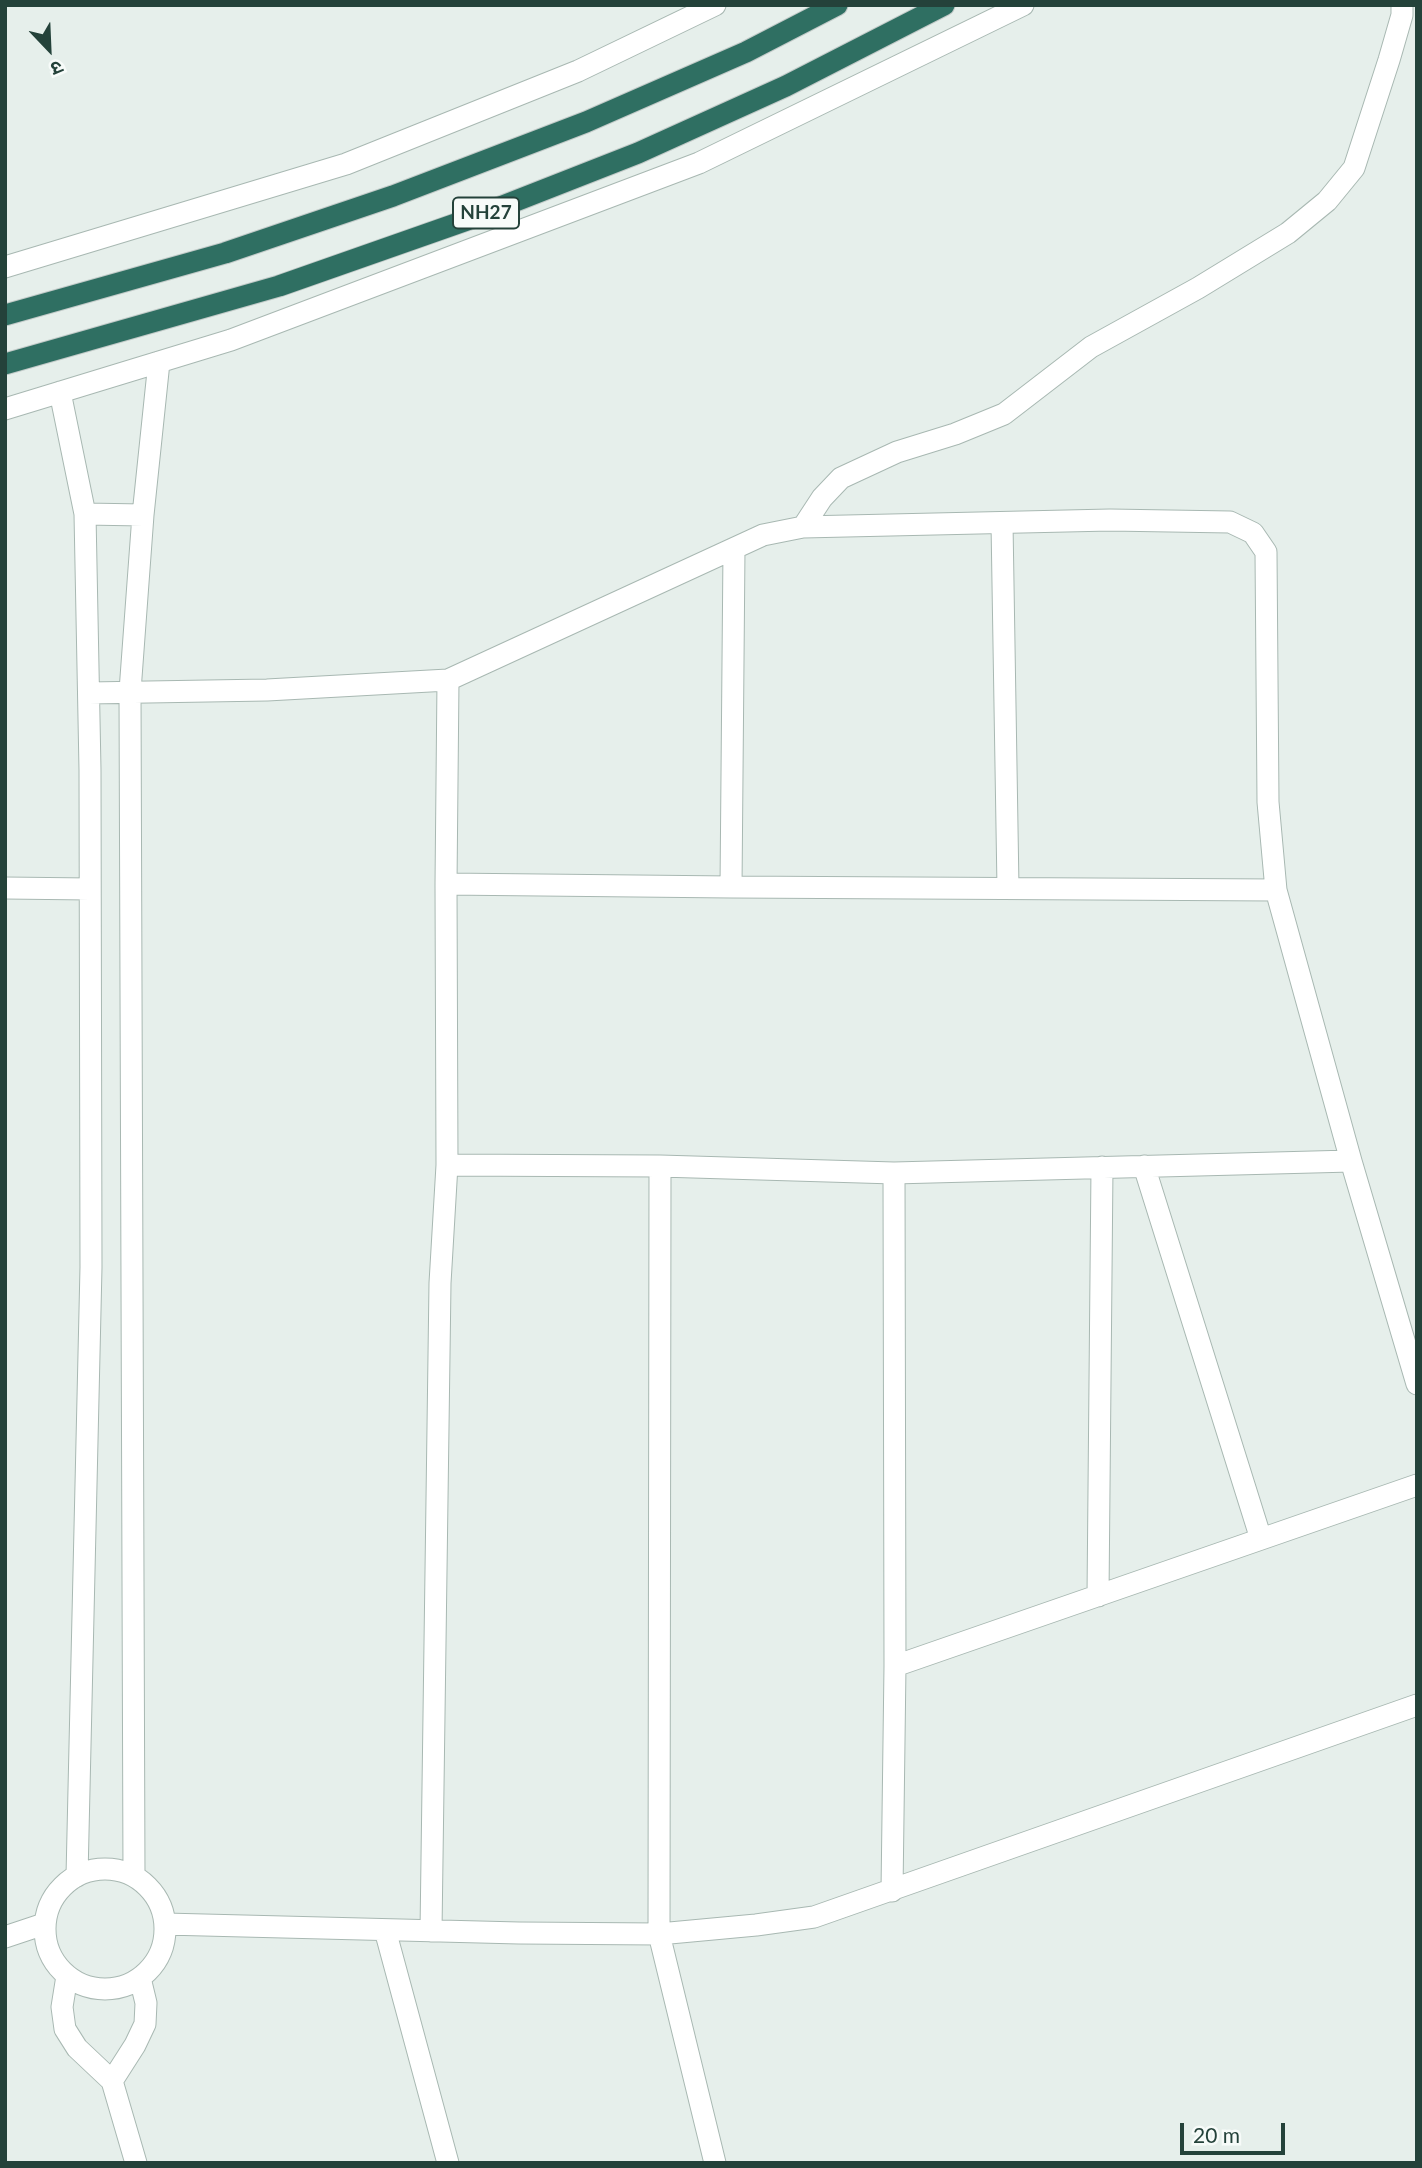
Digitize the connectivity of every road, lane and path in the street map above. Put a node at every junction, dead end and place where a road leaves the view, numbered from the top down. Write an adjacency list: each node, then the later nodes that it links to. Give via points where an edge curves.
1 (715, 5): 6 (street, via 578,71 346,164)
2 (837, 5): 7 (highway, NH27, via 746,52 586,122 393,196 225,253)
3 (944, 5): 9 (highway, NH27, via 786,86 638,153 467,220 279,286)
4 (1023, 5): 8 (street, via 699,163 231,340)
5 (1402, 5): 15 (street, via 1354,168 1327,201 1288,233 1091,347 1004,414 897,452 841,478)
6 (5, 267)
7 (5, 315)
8 (159, 362): 10 (street); 13 (street)
9 (5, 363)
10 (60, 392): 11 (street); 12 (street)
11 (5, 409)
12 (85, 514): 13 (street); 19 (street)
13 (143, 515): 18 (street)
14 (1002, 523): 15 (street); 23 (street); 25 (street, via 1230,522 1253,533 1266,552 1268,802)
15 (803, 527): 16 (street, via 763,535)
16 (734, 549): 17 (street); 21 (street)
17 (448, 680): 18 (street, via 267,690); 20 (street)
18 (130, 691): 19 (street); 39 (street)
19 (89, 693): 24 (street)
20 (446, 884): 21 (street); 27 (street)
21 (731, 887): 23 (street)
22 (5, 888): 24 (street)
23 (1008, 888): 25 (street)
24 (90, 889): 38 (street, via 91,1267)
25 (1276, 890): 26 (street)
26 (1351, 1161): 29 (street); 32 (street)
27 (447, 1165): 28 (street); 44 (street, via 440,1283)
28 (660, 1166): 31 (street); 45 (street)
29 (1144, 1166): 30 (street); 34 (street)
30 (1102, 1167): 31 (street); 35 (street)
31 (894, 1173): 36 (street)
32 (1417, 1384)
33 (1417, 1485): 34 (street)
34 (1261, 1539): 35 (street)
35 (1098, 1596): 36 (street)
36 (895, 1666): 40 (street)
37 (1417, 1705): 40 (street)
38 (77, 1876): 39 (street, via 95,1870); 41 (street, via 61,1888)
39 (134, 1876): 42 (street, via 150,1889)
40 (891, 1891): 45 (street, via 814,1917)
41 (44, 1924): 46 (street); 47 (street, via 53,1961)
42 (165, 1924): 43 (street); 48 (street, via 155,1962)
43 (385, 1930): 44 (street); 51 (street)
44 (431, 1931): 45 (street)
45 (659, 1934): 52 (street)
46 (5, 1937)
47 (67, 1976): 48 (street, via 84,1986 104,1989); 49 (street, via 62,2007 65,2029 77,2048)
48 (139, 1978): 49 (street, via 146,2003 145,2024)
49 (111, 2081): 50 (street)
50 (136, 2163)
51 (448, 2163)
52 (715, 2163)

